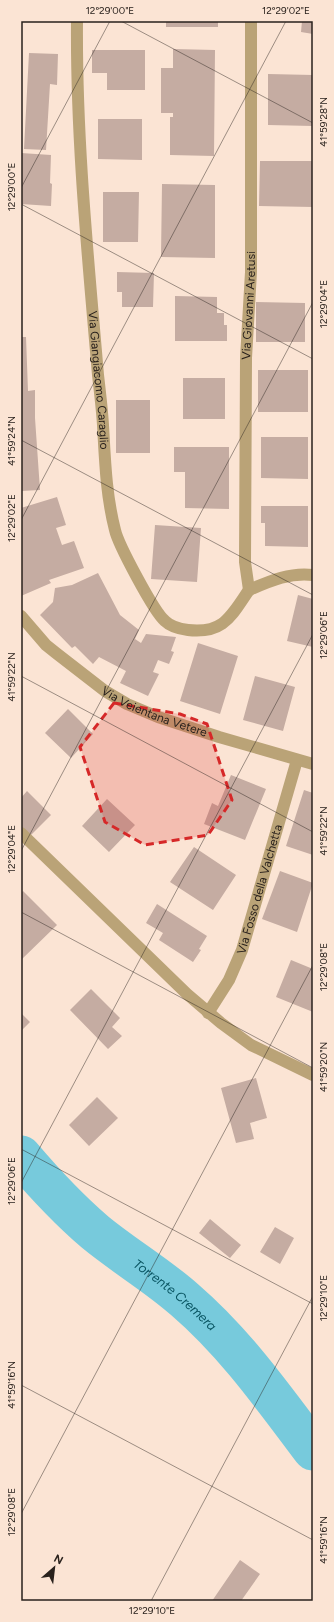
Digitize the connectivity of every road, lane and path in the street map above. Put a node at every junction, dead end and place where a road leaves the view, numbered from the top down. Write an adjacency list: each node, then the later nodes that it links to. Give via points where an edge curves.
1 (77, 21): 4 (street, Via Giangiacomo Caraglio, via 84,199 106,484 115,531 157,612 168,624 199,631 214,629 225,623)
2 (251, 21): 4 (street, Via Giovanni Aretusi, via 251,272 246,358 245,554)
3 (313, 575): 4 (street, via 289,575)
4 (248, 590)
5 (21, 616): 6 (street, Via Veientana Vetere, via 46,645 105,691 127,704 158,717)
6 (297, 760): 7 (street, Via Veientana Vetere); 9 (street, Via Fosso della Valchetta, via 242,950 229,980)
7 (313, 764)
8 (21, 833): 9 (street)
9 (208, 1013): 10 (street, via 251,1044)
10 (313, 1075)

